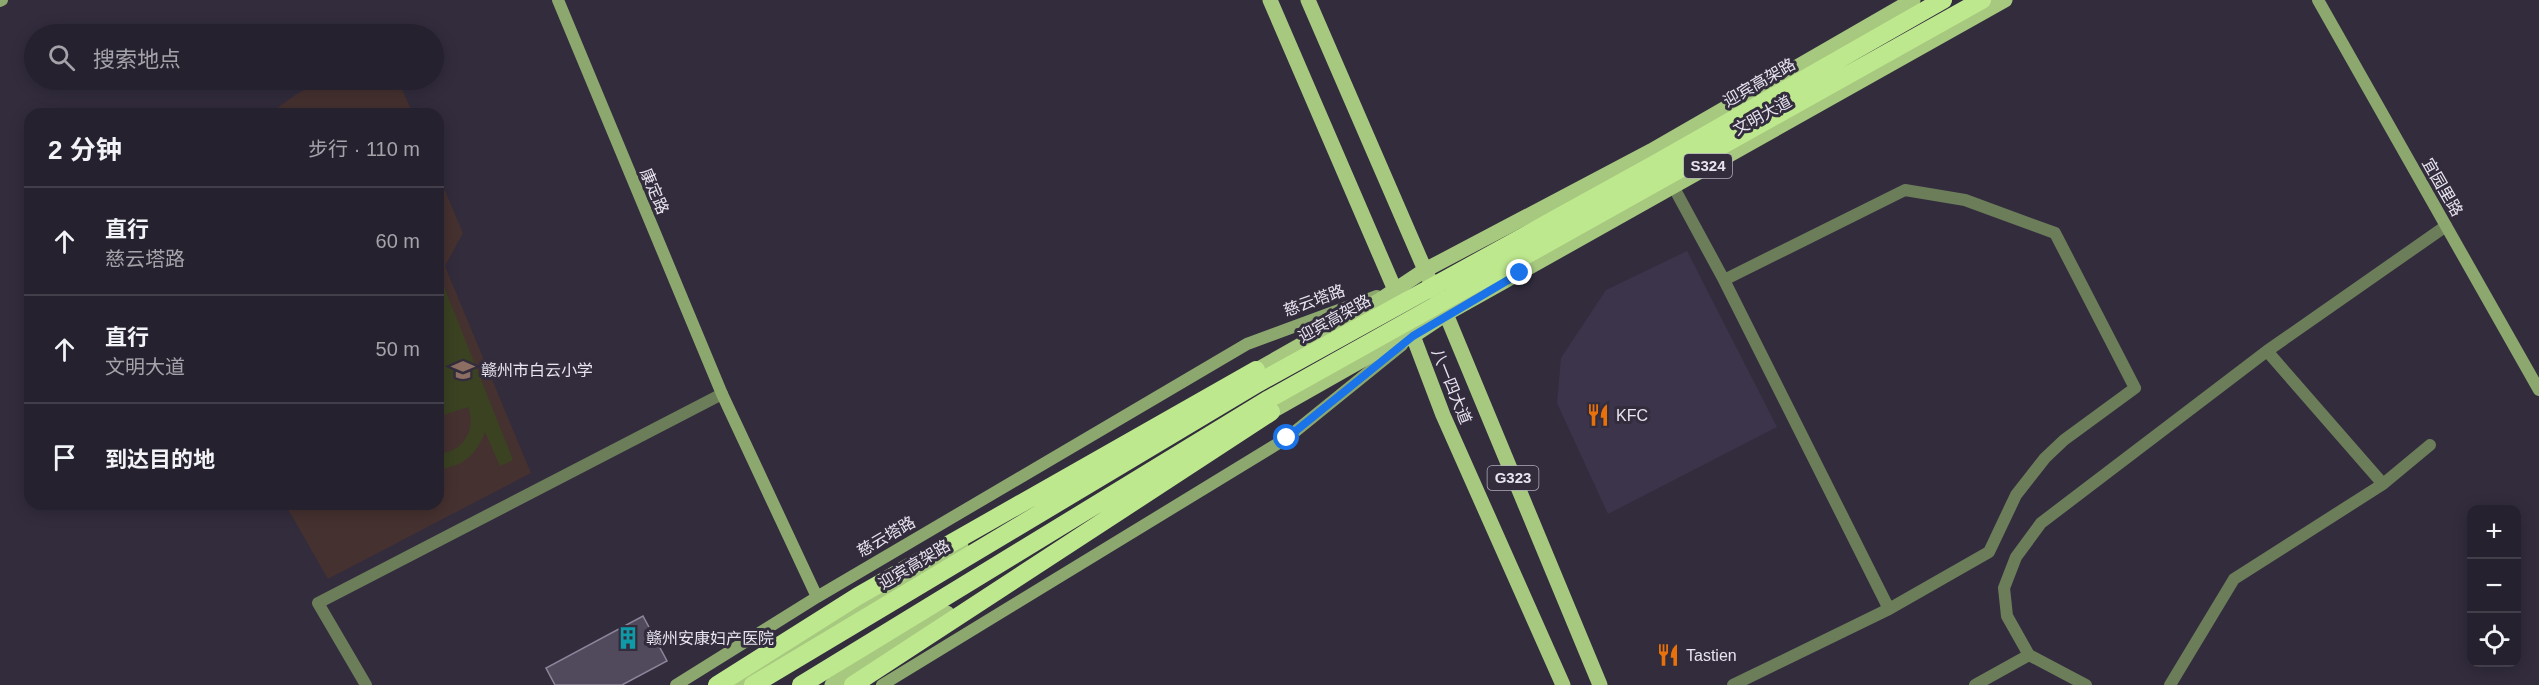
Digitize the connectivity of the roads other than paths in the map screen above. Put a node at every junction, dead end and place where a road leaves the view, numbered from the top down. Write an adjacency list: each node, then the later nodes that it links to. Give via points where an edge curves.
1 (558, 0): 19 (street, 康定路)
2 (1270, 0): 13 (main road, 八一四大道 / G323)
3 (1308, 0): 11 (main road, 八一四大道 / G323)
4 (1913, 0): 11 (main road, 文明大道 / S324, via 1651,151)
5 (1943, 0): 31 (highway, 迎宾高架路, via 1668,157 1258,382)
6 (1982, 0): 32 (highway, via 1269,399)
7 (2005, 0): 9 (main road, 文明大道 / S324)
8 (2318, 0): 10 (street, 宜园里路)
9 (1673, 186): 12 (street); 14 (main road, 文明大道 / S324)
10 (2446, 226): 16 (street); 18 (street, 宜园里路)
11 (1425, 270): 13 (main road, 文明大道 / S324); 14 (main road, 八一四大道 / G323)
12 (1724, 280): 24 (street); 24 (street, via 1905,190 1965,200 2055,233 2135,388 2045,458 2016,495 1989,552)
13 (1395, 289): 15 (main road, 八一四大道 / G323); 17 (main road, 慈云塔路); 23 (street, 慈云塔路, via 1247,344)
14 (1446, 314): 15 (main road, 文明大道 / S324); 37 (main road, 八一四大道 / G323)
15 (1413, 336): 20 (main road); 26 (street, via 1287,438); 36 (main road, 八一四大道 / G323, via 1443,415)
16 (2267, 351): 22 (street); 25 (street, via 2041,523 2016,557 2004,588 2007,616)
17 (1258, 369): 29 (highway, via 858,596); 30 (main road, 慈云塔路)
18 (2539, 390)
19 (722, 394): 23 (street, 康定路); 27 (street, via 318,603)
20 (1274, 410): 33 (main road); 34 (highway)
21 (2430, 445): 22 (street)
22 (2383, 484): 41 (street, via 2234,579)
23 (817, 597): 28 (street, 慈云塔路)
24 (1889, 609): 38 (street)
25 (2029, 655): 39 (street); 40 (street)
26 (901, 680): 35 (street)
27 (366, 685)
28 (676, 685)
29 (717, 685)
30 (733, 685)
31 (753, 685)
32 (801, 685)
33 (832, 685)
34 (853, 685)
35 (882, 685)
36 (1563, 685)
37 (1600, 685)
38 (1733, 685)
39 (1975, 685)
40 (2086, 685)
41 (2170, 685)

